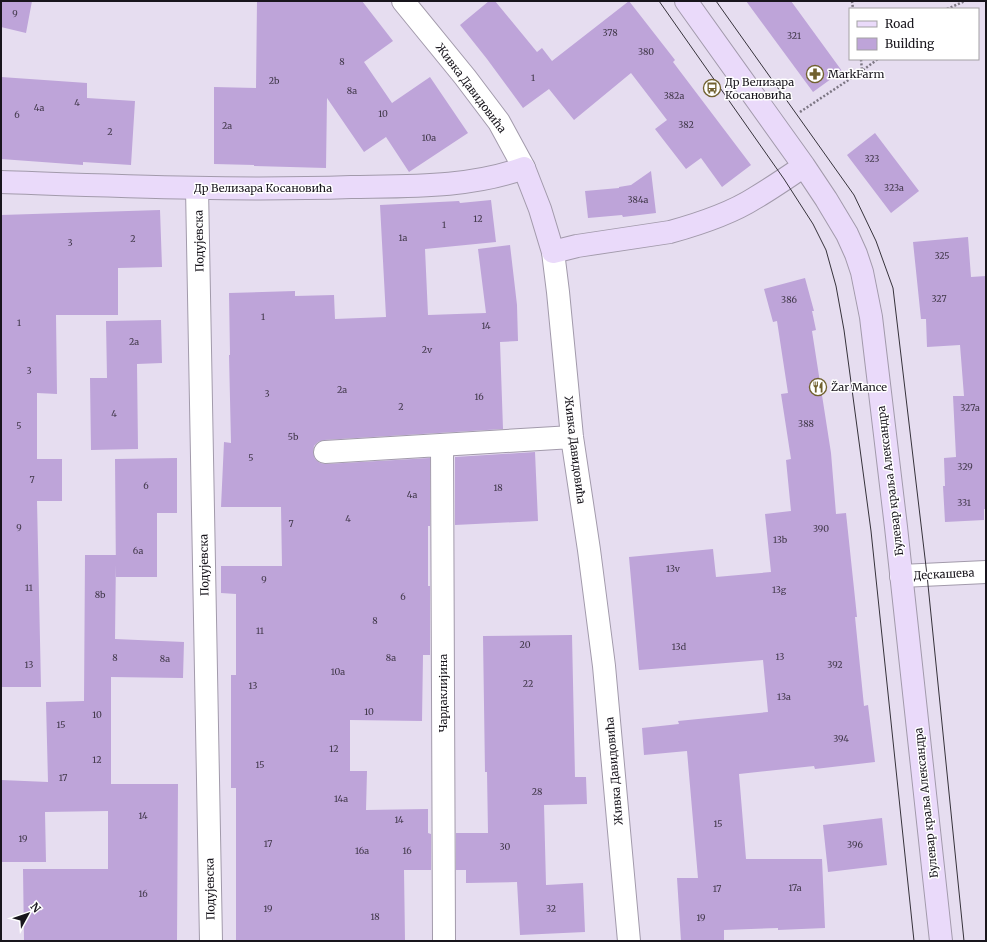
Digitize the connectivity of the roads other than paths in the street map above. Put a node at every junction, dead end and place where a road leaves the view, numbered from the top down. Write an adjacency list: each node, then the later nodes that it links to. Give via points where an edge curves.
1 (403, 1): 4 (street, Живка Давидовића, via 498,122)
2 (686, 1): 3 (main road, Булевар краља Александра)
3 (804, 166): 7 (main road, via 749,202 684,228); 12 (main road, Булевар краља Александра, via 847,234 862,272 871,317)
4 (524, 168): 6 (main road, Др Велизара Косановића, via 484,180 446,184); 7 (main road, Живка Давидовића)
5 (1, 182): 6 (main road, Др Велизара Косановића)
6 (197, 188): 13 (street, Подујевска)
7 (553, 252): 8 (street, Живка Давидовића)
8 (572, 438): 9 (street); 15 (street, Живка Давидовића, via 604,666)
9 (442, 445): 10 (street); 14 (street, Чардаклијина)
10 (325, 452)
11 (986, 572): 12 (street, Дескашева)
12 (901, 576): 16 (main road, Булевар краља Александра)
13 (211, 941)
14 (444, 941)
15 (629, 941)
16 (941, 941)

